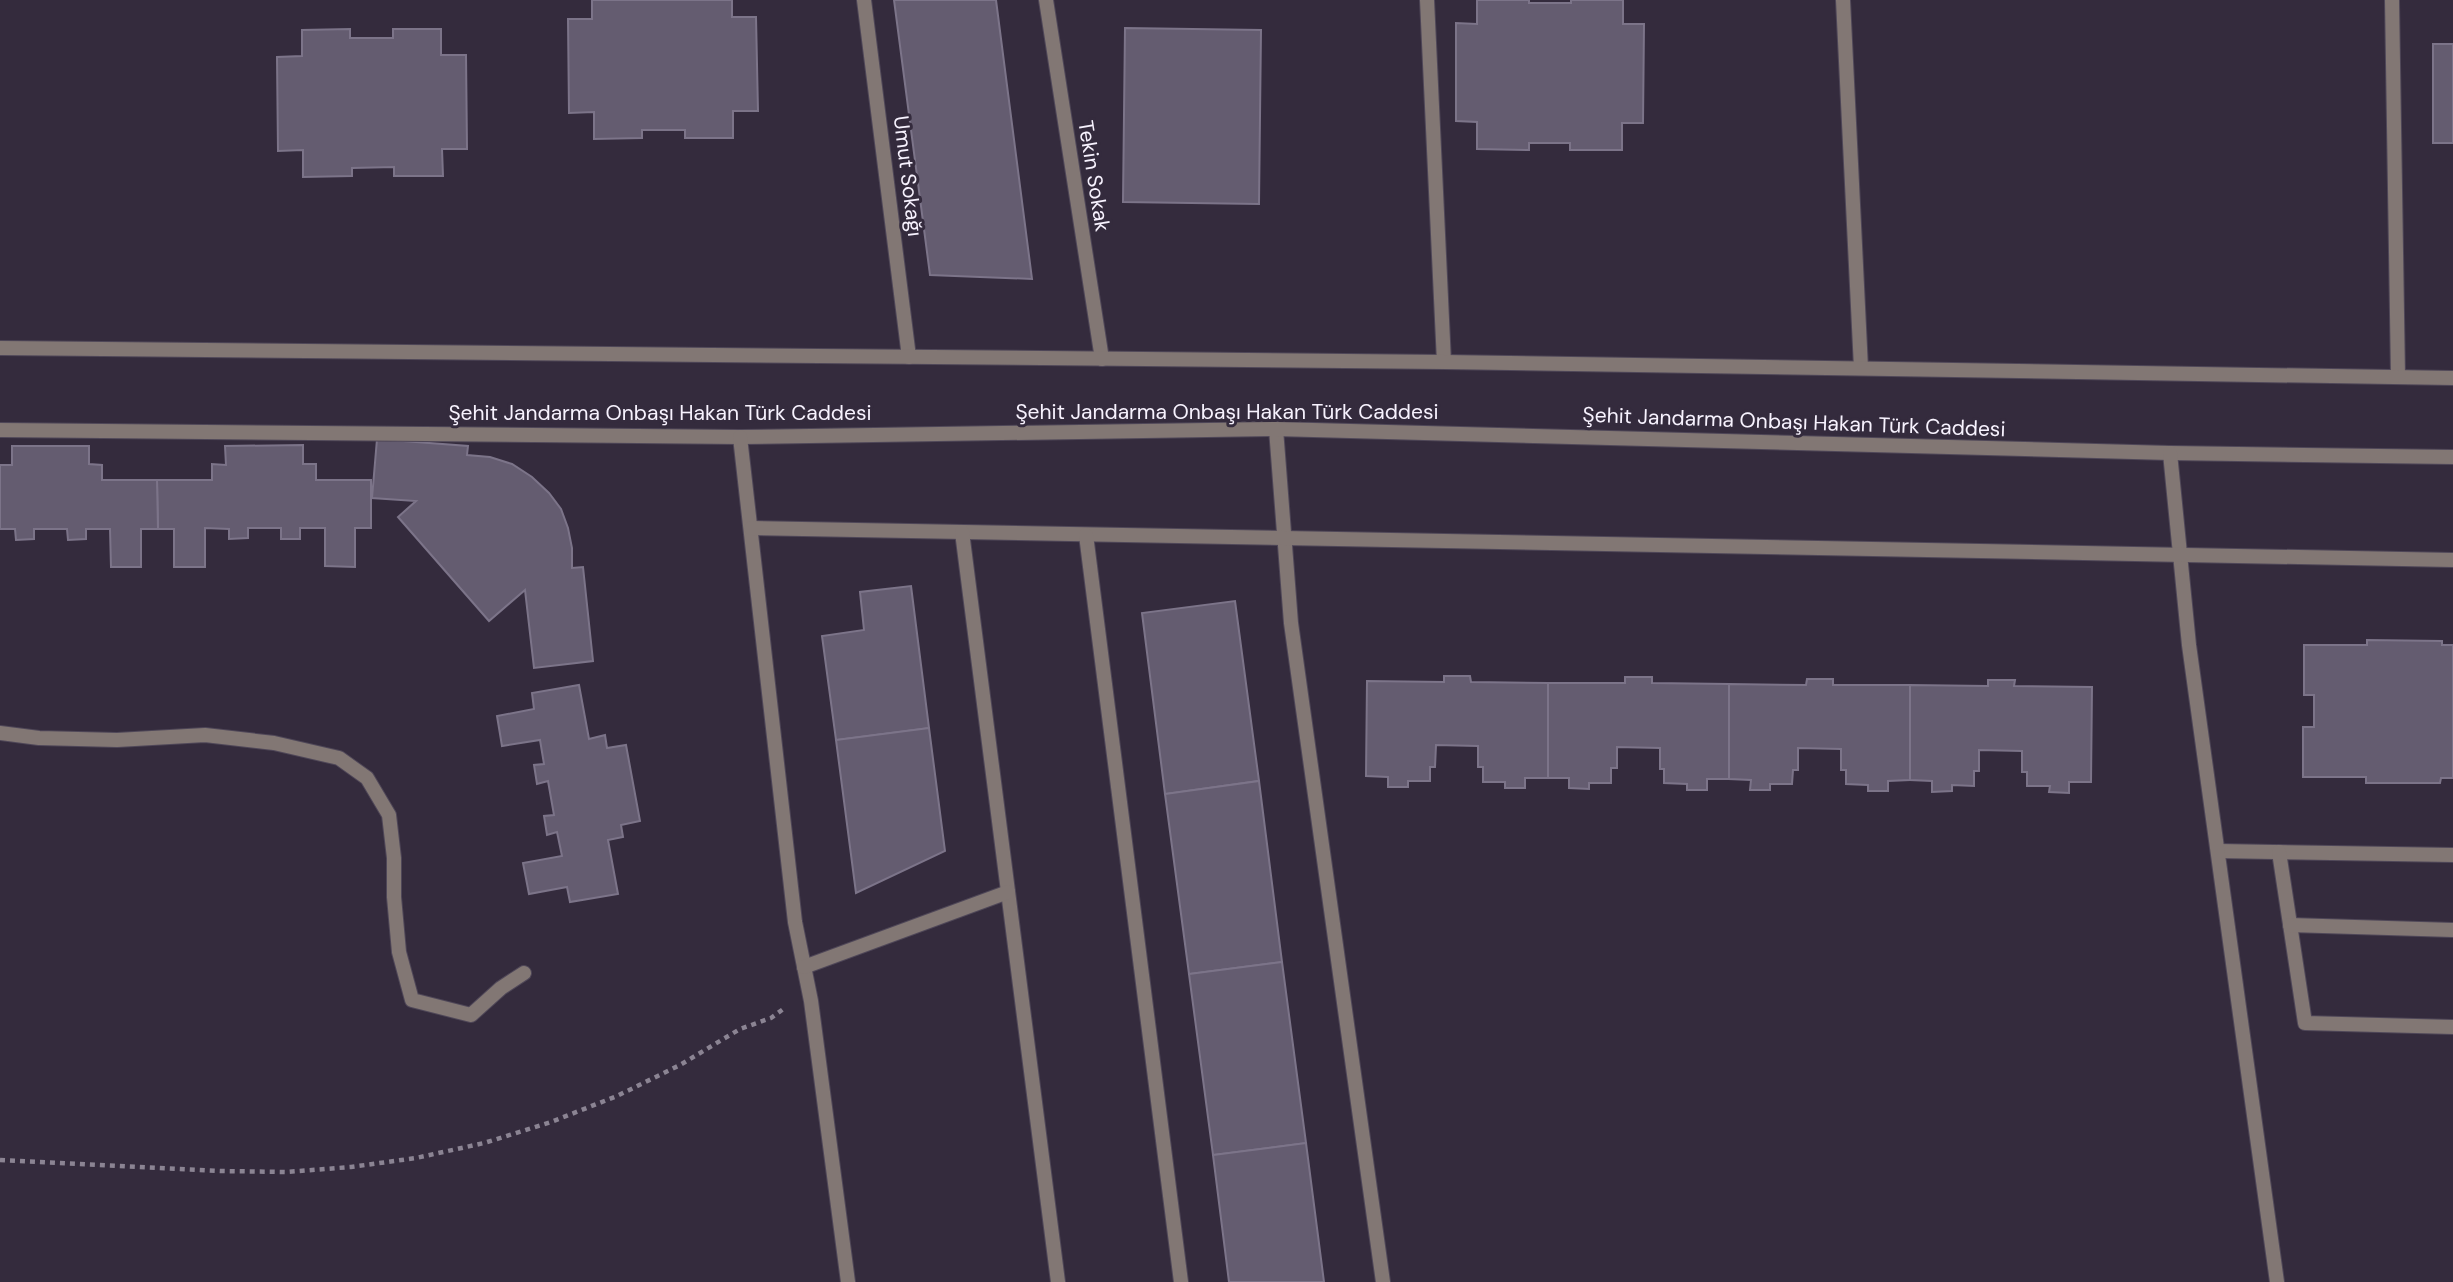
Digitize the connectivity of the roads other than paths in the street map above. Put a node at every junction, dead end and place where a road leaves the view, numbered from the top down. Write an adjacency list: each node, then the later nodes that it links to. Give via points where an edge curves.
1 (864, 0): 7 (street, Umut Sokağı)
2 (1046, 0): 8 (street, Tekin Sokak)
3 (1427, 0): 9 (street)
4 (1843, 0): 10 (street)
5 (2392, 0): 11 (street)
6 (0, 348): 7 (street)
7 (909, 357): 8 (street)
8 (1102, 359): 9 (street)
9 (1444, 362): 10 (street)
10 (1861, 368): 11 (street)
11 (2398, 377): 12 (street)
12 (2453, 378)
13 (1276, 429): 15 (street, Şehit Jandarma Onbaşı Hakan Türk Caddesi); 16 (street, Şehit Jandarma Onbaşı Hakan Türk Caddesi); 21 (street)
14 (0, 430): 15 (street, Şehit Jandarma Onbaşı Hakan Türk Caddesi)
15 (740, 437): 18 (street)
16 (2170, 453): 17 (street, Şehit Jandarma Onbaşı Hakan Türk Caddesi); 22 (street)
17 (2453, 457)
18 (751, 528): 19 (street); 31 (street, via 795,922)
19 (962, 532): 20 (street); 28 (street)
20 (1086, 534): 21 (street); 36 (street)
21 (1284, 538): 22 (street); 37 (street, via 1291,623)
22 (2180, 556): 23 (street); 25 (street)
23 (2453, 560)
24 (0, 733): 32 (street, via 117,740 205,735 274,743 339,758 367,778 389,815 399,953 412,1000 471,1015)
25 (2218, 851): 26 (street); 38 (street)
26 (2279, 852): 27 (street); 29 (street)
27 (2453, 855)
28 (1008, 892): 31 (street); 35 (street)
29 (2290, 925): 30 (street); 33 (street, via 2305,1024)
30 (2453, 930)
31 (804, 967): 34 (street)
32 (524, 972)
33 (2453, 1027)
34 (848, 1282)
35 (1058, 1282)
36 (1181, 1282)
37 (1383, 1282)
38 (2277, 1282)

